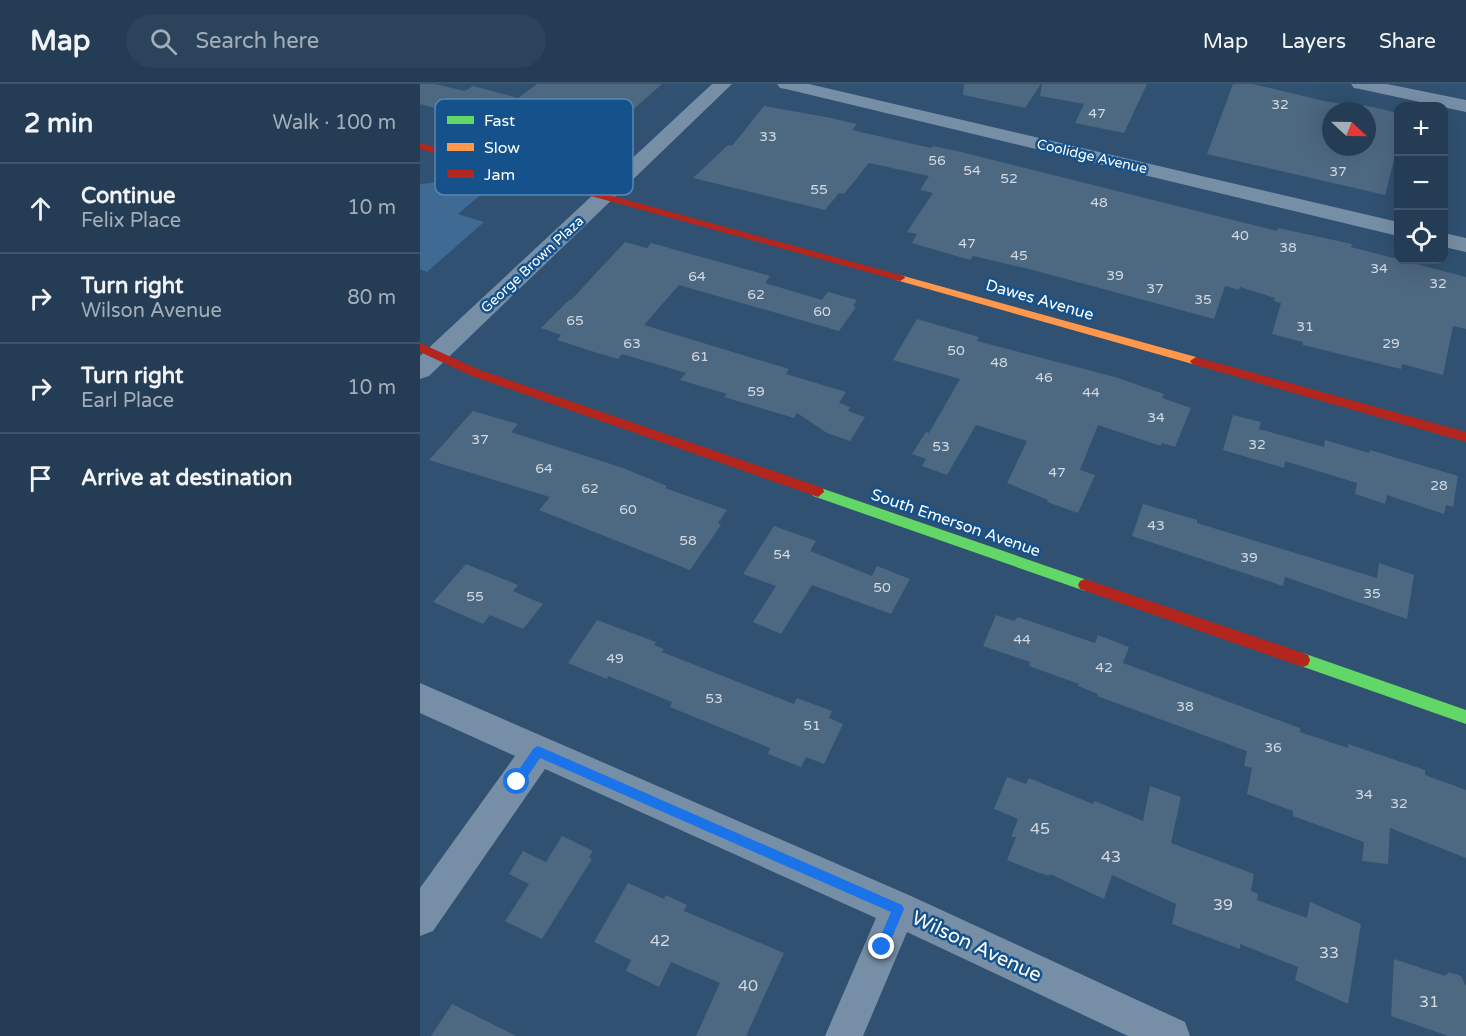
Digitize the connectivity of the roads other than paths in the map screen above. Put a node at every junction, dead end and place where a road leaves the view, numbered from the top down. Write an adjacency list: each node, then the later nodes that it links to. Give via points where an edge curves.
1 (723, 84): 7 (street, George Brown Plaza)
2 (786, 84): 10 (street, Coolidge Avenue)
3 (1360, 84): 4 (street)
4 (1466, 106)
5 (420, 146): 6 (street, Dawes Avenue)
6 (435, 150)
7 (633, 169)
8 (600, 195): 9 (street, Dawes Avenue)
9 (604, 196): 13 (street, George Brown Plaza); 15 (street, Dawes Avenue)
10 (1394, 228)
11 (1448, 241): 12 (street)
12 (1466, 245)
13 (428, 350): 14 (street, George Brown Plaza); 17 (street, South Emerson Avenue, via 477,373)
14 (420, 370)
15 (1466, 437)
16 (420, 698): 18 (street, Wilson Avenue)
17 (1466, 717)
18 (538, 752): 19 (street, Wilson Avenue); 20 (street)
19 (898, 909): 21 (street); 22 (street, Wilson Avenue)
20 (420, 918)
21 (844, 1036)
22 (1171, 1036)

